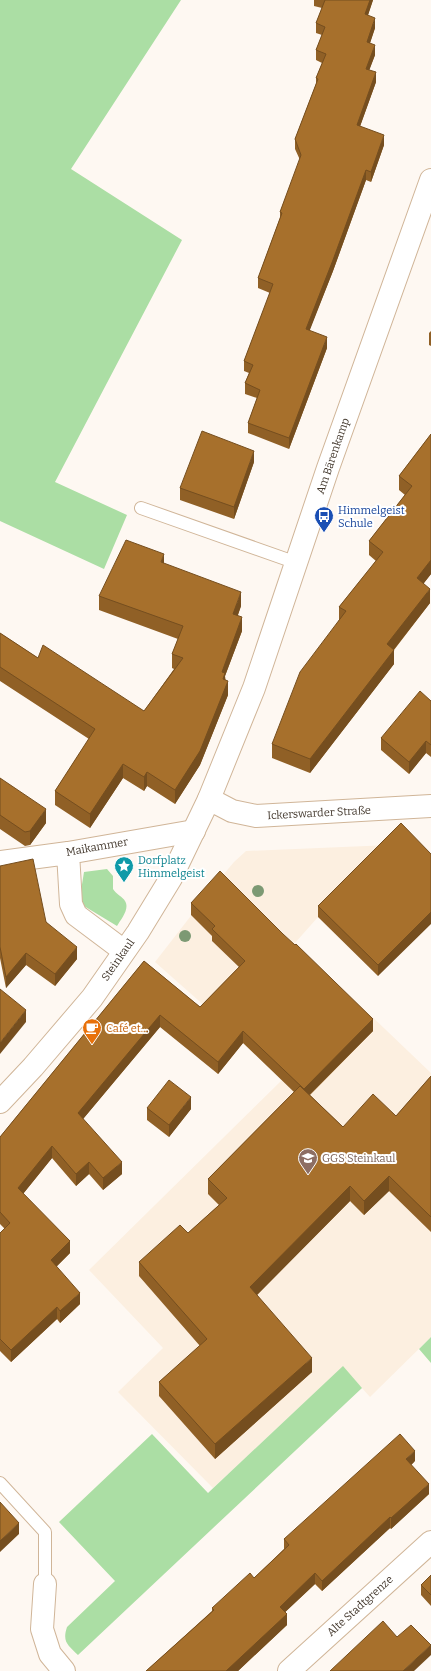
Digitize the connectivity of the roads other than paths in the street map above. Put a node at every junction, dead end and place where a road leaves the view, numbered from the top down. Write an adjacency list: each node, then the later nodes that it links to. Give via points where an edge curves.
1 (431, 180): 3 (street, Am Bärenkamp, via 328,468)
2 (141, 508): 3 (lane)
3 (297, 563): 4 (street, Am Bärenkamp, via 254,688)
4 (209, 799): 5 (street, Ickerswarder Straße, via 232,811 256,816); 6 (street, Steinkaul)
5 (431, 806)
6 (194, 831): 7 (street, Maikammer); 9 (street, Steinkaul, via 171,878)
7 (68, 853): 8 (street, Maikammer); 9 (street, via 71,904 76,915)
8 (0, 862)
9 (124, 951): 10 (street, Steinkaul, via 92,998)
10 (0, 1102)
11 (0, 1483): 13 (lane, via 45,1532)
12 (431, 1542): 15 (street, Alte Stadtgrenze)
13 (45, 1584): 14 (street, via 42,1629 50,1654)
14 (64, 1671)
15 (289, 1671)

